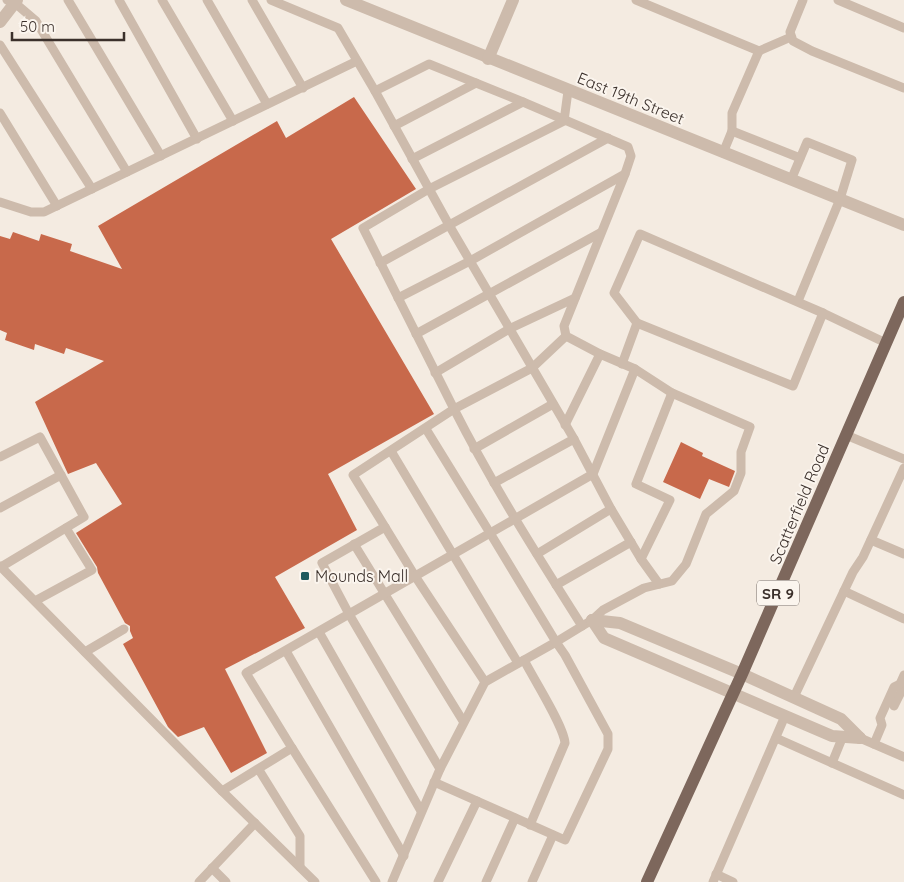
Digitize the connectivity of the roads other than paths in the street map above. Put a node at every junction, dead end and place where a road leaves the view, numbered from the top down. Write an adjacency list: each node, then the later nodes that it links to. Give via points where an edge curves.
1 (68, 0): 35 (lane)
2 (119, 0): 33 (lane)
3 (162, 0): 29 (lane)
4 (207, 0): 26 (lane)
5 (252, 0): 21 (lane)
6 (271, 0): 19 (lane, via 338,28)
7 (346, 0): 18 (street, East 19th Street)
8 (513, 0): 18 (street)
9 (636, 0): 17 (lane)
10 (803, 0): 15 (lane, via 792,25)
11 (838, 0): 14 (lane)
12 (13, 1): 13 (street); 38 (lane, via 36,21)
13 (0, 22)
14 (904, 28)
15 (791, 37): 17 (lane); 22 (lane, via 800,45)
16 (0, 45): 41 (lane)
17 (759, 51): 31 (lane, via 732,113)
18 (488, 58): 24 (street, East 19th Street)
19 (358, 61): 21 (lane); 23 (lane)
20 (476, 83): 23 (lane, via 429,64); 25 (lane); 30 (lane)
21 (303, 88): 26 (lane)
22 (904, 88)
23 (375, 91): 30 (lane)
24 (568, 91): 28 (lane); 34 (street, East 19th Street)
25 (523, 102): 28 (lane); 37 (lane)
26 (268, 104): 29 (lane)
27 (0, 113): 45 (lane)
28 (564, 121): 32 (lane); 42 (lane)
29 (232, 122): 33 (lane)
30 (394, 126): 37 (lane)
31 (732, 132): 34 (lane); 36 (lane)
32 (608, 138): 39 (lane, via 628,147 630,156); 46 (lane)
33 (197, 139): 35 (lane)
34 (723, 153): 40 (street, East 19th Street)
35 (161, 156): 38 (lane)
36 (800, 158): 40 (lane); 43 (lane, via 807,142 852,160)
37 (412, 159): 42 (lane)
38 (127, 172): 41 (lane)
39 (625, 174): 48 (lane); 49 (lane)
40 (791, 180): 43 (street, East 19th Street)
41 (92, 189): 45 (lane)
42 (428, 189): 46 (lane); 50 (lane, via 363,228)
43 (840, 199): 47 (street, East 19th Street); 54 (lane)
44 (0, 202): 45 (lane, via 31,212 44,212)
45 (56, 206)
46 (449, 225): 49 (lane); 50 (lane)
47 (904, 225)
48 (600, 233): 51 (lane); 53 (lane)
49 (470, 261): 51 (lane); 52 (lane)
50 (380, 263): 52 (lane)
51 (489, 294): 58 (lane); 59 (lane)
52 (398, 298): 59 (lane)
53 (575, 298): 58 (lane); 60 (lane, via 564,326)
54 (798, 301): 56 (lane); 57 (lane, via 640,234 614,293)
55 (904, 302): 61 (main road, Scatterfield Road / SR 9)
56 (823, 313): 57 (lane, via 793,386); 61 (lane)
57 (637, 323): 63 (lane)
58 (509, 329): 64 (lane); 66 (lane)
59 (416, 334): 66 (lane)
60 (566, 336): 62 (lane); 64 (lane)
61 (886, 343): 72 (main road, Scatterfield Road / SR 9)
62 (600, 354): 63 (lane); 70 (lane)
63 (622, 364): 65 (lane)
64 (532, 368): 68 (lane); 69 (lane)
65 (635, 369): 67 (lane); 79 (lane)
66 (435, 372): 69 (lane)
67 (672, 393): 96 (lane, via 636,484 670,500); 99 (lane, via 750,427 741,452 741,472 734,491 706,514 686,564 672,581)
68 (553, 404): 70 (lane); 74 (lane)
69 (454, 409): 71 (lane); 74 (lane)
70 (565, 425): 73 (lane)
71 (426, 429): 75 (lane); 89 (lane)
72 (846, 435): 77 (lane); 113 (main road, Scatterfield Road / SR 9)
73 (574, 439): 79 (lane); 81 (lane)
74 (474, 449): 81 (lane)
75 (391, 451): 87 (lane, via 353,475); 93 (lane)
76 (0, 457): 80 (lane, via 40,438)
77 (904, 459)
78 (904, 468): 82 (lane)
79 (593, 474): 85 (lane); 86 (lane)
80 (61, 475): 84 (lane); 88 (lane, via 84,517)
81 (494, 483): 86 (lane)
82 (895, 488): 83 (lane); 90 (lane)
83 (904, 492)
84 (0, 508)
85 (611, 509): 91 (lane); 94 (lane)
86 (514, 519): 89 (lane); 94 (lane)
87 (384, 526): 92 (lane); 98 (lane)
88 (66, 528): 97 (lane); 103 (lane, via 92,570)
89 (490, 532): 93 (lane); 109 (lane)
90 (871, 540): 95 (lane); 101 (lane)
91 (631, 542): 96 (lane); 100 (lane)
92 (354, 544): 102 (lane); 104 (lane, via 322,563)
93 (454, 553): 98 (lane); 112 (lane)
94 (537, 554): 100 (lane)
95 (904, 554)
96 (641, 560): 99 (lane)
97 (0, 567): 103 (lane)
98 (415, 576): 102 (lane); 115 (lane)
99 (659, 584): 106 (lane, via 644,588 603,610)
100 (556, 585): 106 (lane)
101 (844, 591): 105 (lane); 117 (lane)
102 (384, 594): 104 (lane); 120 (lane)
103 (35, 601): 111 (lane)
104 (349, 614): 108 (lane); 128 (lane)
105 (904, 618)
106 (587, 623): 109 (lane); 113 (street, via 620,623); 116 (street, via 604,638)
107 (124, 629): 111 (lane)
108 (319, 632): 110 (lane); 134 (lane)
109 (556, 642): 112 (lane); 138 (lane, via 609,741 565,840)
110 (286, 651): 125 (lane, via 246,673); 139 (lane)
111 (85, 652): 131 (lane)
112 (521, 662): 115 (lane); 137 (lane, via 564,737)
113 (742, 674): 116 (main road, Scatterfield Road / SR 9); 117 (street)
114 (902, 679): 118 (lane, via 902,690); 124 (lane, via 894,687 880,718 885,722)
115 (485, 682): 120 (lane)
116 (733, 694): 119 (street); 151 (main road, Scatterfield Road / SR 9)
117 (794, 697): 123 (street, via 841,719)
118 (894, 706)
119 (785, 716): 121 (street, via 832,736); 122 (lane)
120 (463, 722): 128 (lane)
121 (843, 736): 123 (street); 127 (lane)
122 (776, 738): 127 (lane); 142 (lane)
123 (860, 738): 124 (lane)
124 (874, 744): 126 (lane)
125 (292, 748): 129 (lane); 146 (lane)
126 (904, 756)
127 (832, 763): 132 (lane)
128 (440, 769): 130 (lane)
129 (259, 770): 131 (lane); 140 (lane, via 300,836)
130 (434, 782): 133 (lane); 134 (lane)
131 (222, 791): 136 (lane)
132 (904, 795)
133 (477, 801): 135 (lane); 148 (lane)
134 (421, 811): 139 (lane)
135 (516, 818): 137 (lane); 149 (lane)
136 (255, 823): 140 (lane); 141 (lane)
137 (530, 825): 138 (lane)
138 (553, 835): 150 (lane)
139 (404, 856): 147 (lane)
140 (300, 867): 145 (lane)
141 (212, 868): 143 (lane); 144 (lane)
142 (715, 878): 152 (lane)
143 (199, 882)
144 (226, 882)
145 (315, 882)
146 (376, 882)
147 (392, 882)
148 (438, 882)
149 (486, 882)
150 (532, 882)
151 (647, 882)
152 (733, 882)

